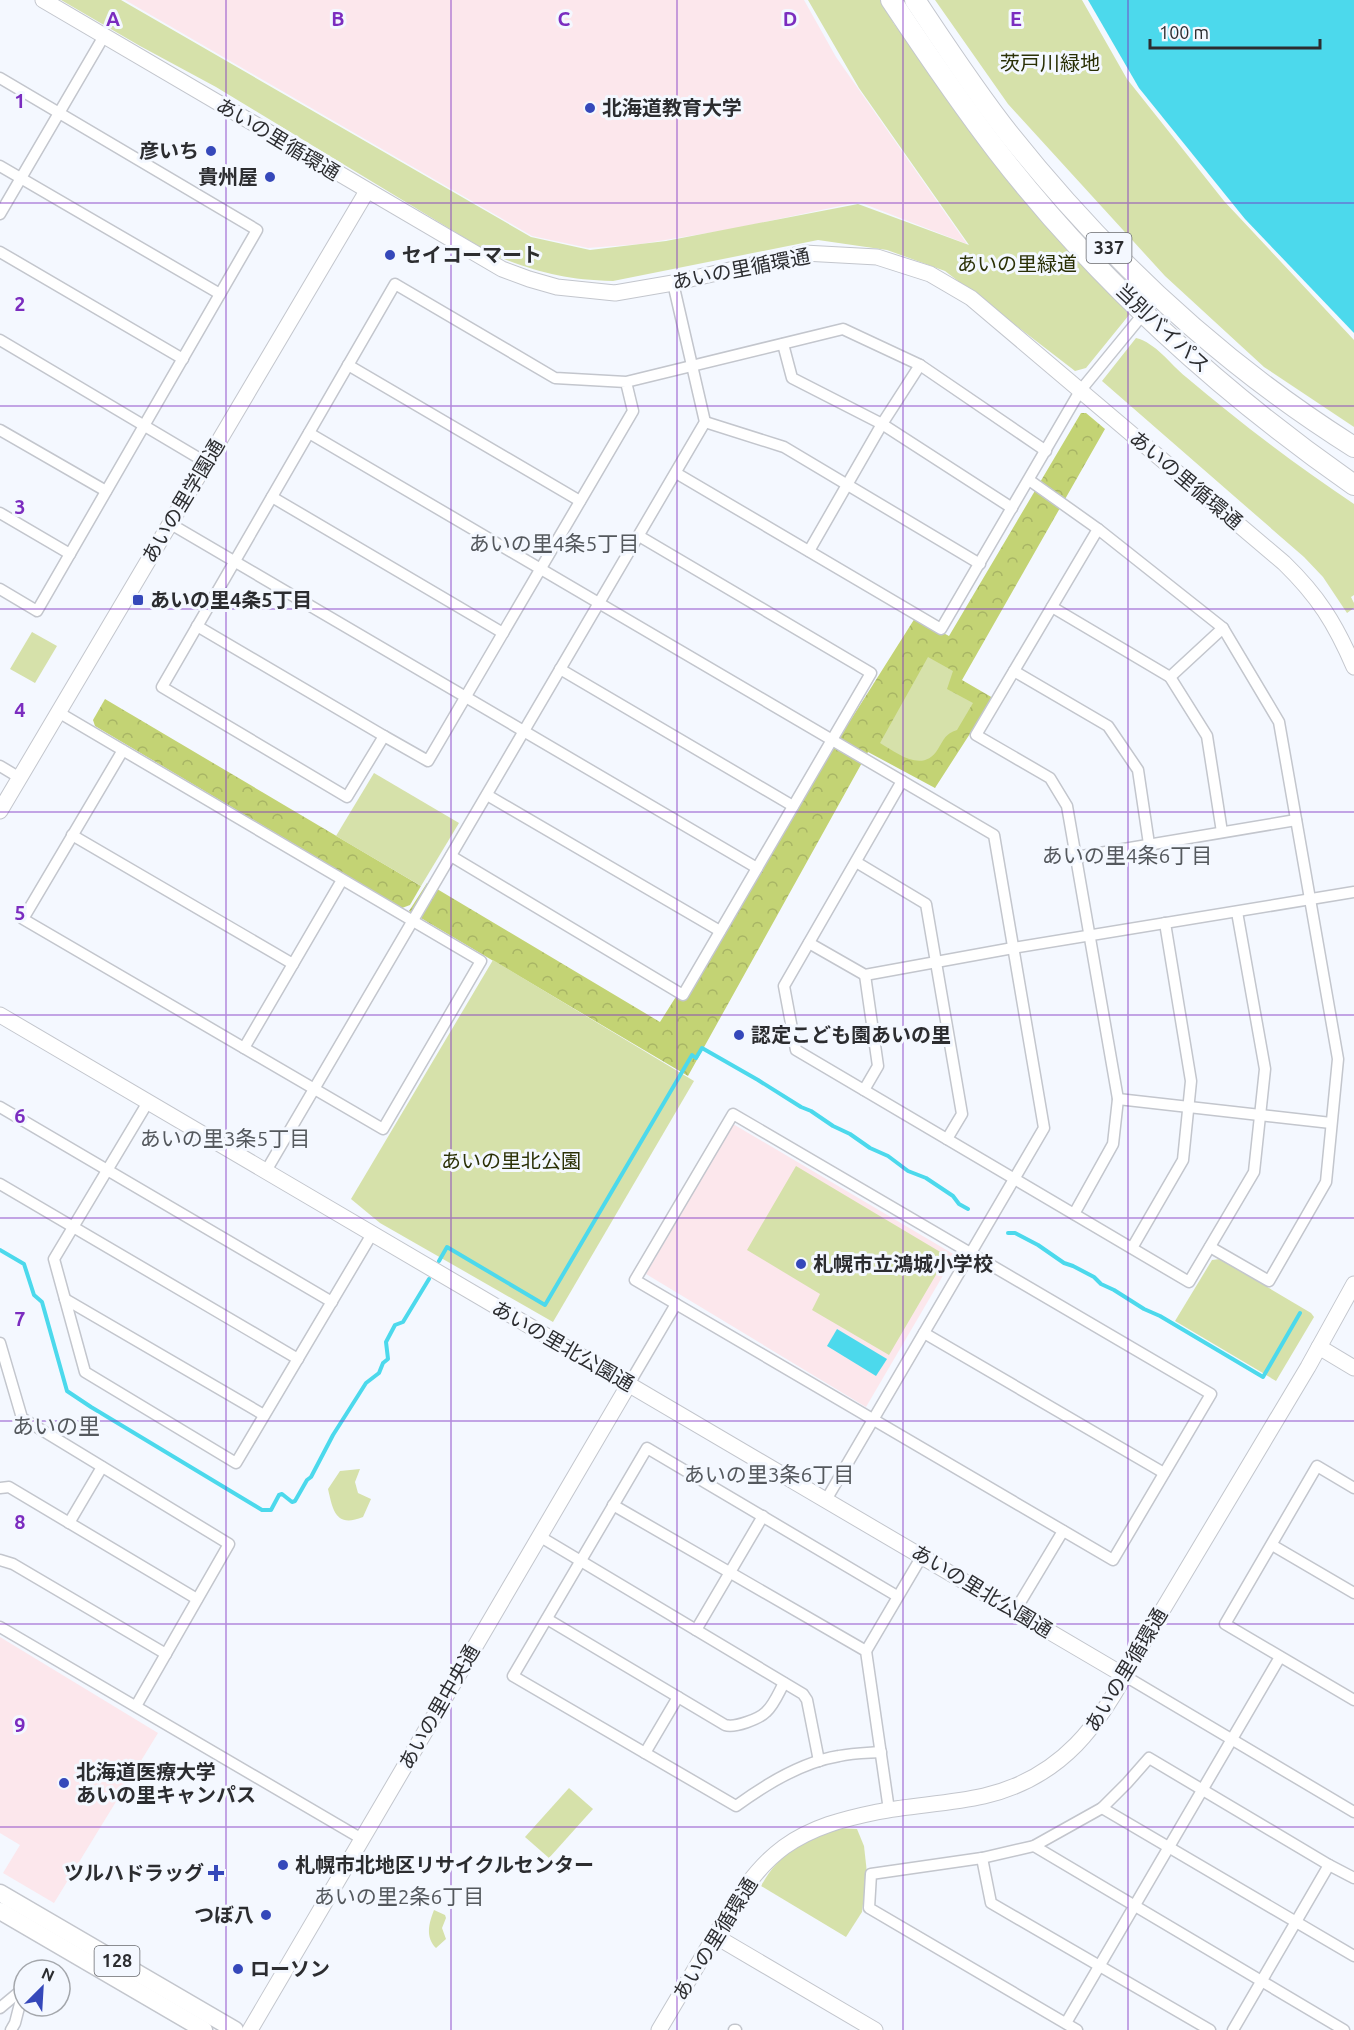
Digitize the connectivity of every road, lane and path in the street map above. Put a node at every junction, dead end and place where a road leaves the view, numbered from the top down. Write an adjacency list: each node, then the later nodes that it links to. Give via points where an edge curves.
1 (43, 0): 4 (street, あいの里循環通)
2 (891, 0): 15 (highway, 当別バイパス / 337, via 998,153)
3 (915, 0): 14 (highway, 当別バイパス / 337, via 1008,133 1105,244)
4 (104, 36): 6 (street); 9 (street, あいの里循環通)
5 (0, 78): 6 (street)
6 (59, 113): 8 (street); 13 (street, via 257,231)
7 (0, 166): 8 (street)
8 (21, 179): 10 (street); 13 (street)
9 (366, 191): 12 (street, あいの里循環通, via 502,269 529,279 557,287 615,293); 31 (street, あいの里学園通)
10 (0, 214)
11 (0, 252): 18 (street)
12 (673, 283): 21 (street); 23 (street, あいの里循環通, via 804,253 877,257 930,274 971,298)
13 (220, 294): 18 (street)
14 (1158, 296): 15 (street); 29 (highway, 当別バイパス / 337, via 1243,369)
15 (1144, 313): 23 (street); 35 (highway, 当別バイパス / 337, via 1229,390)
16 (0, 340): 26 (street)
17 (783, 344): 19 (street, via 843,329); 21 (street); 25 (street, via 792,378)
18 (183, 359): 26 (street)
19 (920, 364): 25 (street); 30 (street)
20 (348, 365): 22 (street, via 395,284 555,378); 28 (street); 38 (street)
21 (692, 366): 22 (street); 24 (street)
22 (626, 382): 38 (street, via 633,411)
23 (1080, 391): 30 (street); 55 (street, あいの里循環通, via 1284,562 1307,586)
24 (705, 422): 32 (street); 34 (street, via 784,447)
25 (882, 424): 34 (street); 39 (street)
26 (146, 426): 31 (street); 36 (street)
27 (0, 430): 36 (street)
28 (309, 433): 37 (street); 48 (street)
29 (1354, 447)
30 (1046, 451): 33 (street)
31 (207, 463): 41 (street, あいの里学園通)
32 (676, 472): 43 (street); 44 (street)
33 (1029, 480): 39 (street); 42 (street)
34 (848, 485): 44 (street); 47 (street)
35 (1354, 485)
36 (105, 491): 45 (street)
37 (272, 497): 46 (street); 54 (street)
38 (580, 501): 48 (street)
39 (1012, 508): 47 (street)
40 (0, 513): 45 (street)
41 (169, 523): 46 (street); 61 (street, あいの里学園通)
42 (1098, 529): 51 (street); 53 (street)
43 (639, 536): 50 (street); 64 (street, via 872,673)
44 (809, 551): 47 (street, via 941,629)
45 (70, 554): 49 (street, via 37,611)
46 (235, 561): 52 (street); 60 (street)
47 (980, 564)
48 (540, 569): 50 (street); 54 (street)
49 (0, 589)
50 (599, 603): 57 (street); 64 (street)
51 (1052, 607): 58 (street); 59 (street)
52 (197, 626): 63 (street); 63 (street, via 162,687 336,791 347,797)
53 (1223, 628): 59 (street); 72 (street, via 1279,722)
54 (503, 633): 60 (street)
55 (1350, 648): 56 (street, あいの里循環通)
56 (1354, 667)
57 (560, 669): 62 (street); 70 (street)
58 (1014, 671): 75 (street, via 1108,726 1138,770); 77 (street, via 976,735 1050,778 1067,806)
59 (1170, 676): 73 (street, via 1207,736)
60 (465, 697): 62 (street); 63 (street, via 428,761)
61 (58, 712): 65 (street); 67 (street, あいの里学園通)
62 (524, 731): 69 (street); 79 (street)
63 (384, 736)
64 (832, 740): 68 (street); 70 (street)
65 (123, 750): 74 (street); 80 (street)
66 (0, 766): 67 (street)
67 (20, 778): 71 (street, あいの里学園通)
68 (902, 781): 78 (street); 89 (street, via 994,835)
69 (487, 795): 76 (street); 86 (street)
70 (794, 806): 79 (street)
71 (0, 811)
72 (1296, 820): 73 (street); 82 (street)
73 (1222, 832): 75 (street)
74 (72, 835): 91 (street); 94 (street, via 23,919)
75 (1149, 844): 77 (street)
76 (451, 856): 84 (street); 86 (street, via 683,994)
77 (1076, 856): 87 (street)
78 (856, 862): 88 (street); 90 (street, via 926,904)
79 (757, 868): 86 (street)
80 (342, 880): 84 (street); 91 (street)
81 (1354, 892): 82 (street)
82 (1310, 900): 83 (street); 102 (street, via 1338,1059)
83 (1237, 912): 85 (street); 101 (street, via 1265,1069)
84 (412, 922): 95 (street); 95 (street, via 481,961 383,1129)
85 (1165, 923): 87 (street); 100 (street, via 1191,1081)
86 (720, 931)
87 (1090, 936): 89 (street); 97 (street)
88 (809, 943): 92 (street); 96 (street, via 784,986 796,1050)
89 (1013, 948): 90 (street); 106 (street, via 1044,1128)
90 (937, 962): 92 (street); 103 (street, via 962,1114)
91 (293, 964): 94 (street)
92 (865, 975): 96 (street, via 878,1066)
93 (0, 1015): 98 (street, あいの里北公園通)
94 (244, 1048): 95 (street)
95 (314, 1089): 105 (street)
96 (864, 1090): 103 (street)
97 (1118, 1099): 100 (street); 108 (street, via 1113,1144)
98 (148, 1102): 104 (street); 105 (street, あいの里北公園通)
99 (0, 1107): 104 (street)
100 (1188, 1107): 101 (street); 112 (street, via 1184,1160)
101 (1260, 1115): 102 (street); 111 (street, via 1254,1172)
102 (1331, 1123): 111 (street, via 1326,1182 1269,1281)
103 (947, 1139): 106 (street)
104 (107, 1170): 109 (street); 116 (street)
105 (266, 1172): 110 (street, あいの里北公園通)
106 (1014, 1179): 108 (street); 113 (street)
107 (0, 1184): 109 (street)
108 (1074, 1214): 112 (street)
109 (73, 1227): 115 (street, via 54,1259); 121 (street)
110 (372, 1234): 116 (street); 123 (street, あいの里北公園通)
111 (1210, 1247): 112 (street, via 1189,1281)
112 (1132, 1248)
113 (971, 1253): 117 (street, via 734,1114 634,1280); 118 (street); 127 (street, via 1211,1394)
114 (1354, 1284): 120 (street, あいの里循環通)
115 (65, 1299): 124 (street); 124 (street, via 85,1372 236,1463)
116 (332, 1302): 121 (street)
117 (676, 1304): 123 (street); 125 (street)
118 (924, 1333): 125 (street); 127 (street)
119 (0, 1343): 126 (street, via 22,1418)
120 (1319, 1347): 122 (street); 151 (street, あいの里循環通)
121 (298, 1359): 124 (street)
122 (1354, 1368)
123 (629, 1384): 130 (street, あいの里北公園通); 135 (street, あいの里中央通)
124 (264, 1415)
125 (872, 1420): 130 (street); 134 (street)
126 (102, 1467): 133 (street); 143 (street, via 229,1544)
127 (1164, 1473): 134 (street, via 1113,1560)
128 (0, 1488): 133 (street, via 9,1487)
129 (1354, 1488): 136 (street, via 1317,1466)
130 (826, 1500): 137 (street, あいの里北公園通)
131 (613, 1505): 132 (street, via 647,1448); 139 (street); 140 (street)
132 (762, 1516): 140 (street); 142 (street)
133 (69, 1522): 143 (street)
134 (1063, 1531): 144 (street)
135 (539, 1536): 139 (street); 164 (street, あいの里中央通)
136 (1272, 1545): 141 (street); 150 (street, via 1225,1624)
137 (922, 1556): 142 (street); 144 (street, あいの里北公園通)
138 (0, 1560): 149 (street)
139 (580, 1562): 145 (street); 147 (street)
140 (730, 1573): 147 (street); 148 (street)
141 (1354, 1593)
142 (897, 1596): 148 (street)
143 (197, 1599): 149 (street)
144 (1015, 1611): 151 (street, あいの里北公園通)
145 (547, 1619): 153 (street); 158 (street, via 513,1676)
146 (0, 1627): 155 (street)
147 (696, 1630): 152 (street)
148 (866, 1651): 157 (street)
149 (166, 1654): 155 (street)
150 (1280, 1657): 154 (street); 156 (street)
151 (1125, 1676): 156 (street); 162 (street, あいの里循環通, via 1097,1723 1048,1769 984,1796)
152 (784, 1683): 153 (street, via 766,1713 731,1727); 159 (street, via 804,1694 807,1700)
153 (678, 1697): 158 (street)
154 (1354, 1700)
155 (136, 1706): 164 (street)
156 (1231, 1738): 160 (street); 163 (street)
157 (881, 1752): 159 (street); 162 (street)
158 (645, 1753): 159 (street, via 736,1806 759,1789)
159 (819, 1761)
160 (1202, 1789): 161 (street, via 1149,1758); 166 (street); 168 (street)
161 (1102, 1808): 165 (street); 166 (street)
162 (889, 1810): 174 (street, あいの里循環通, via 835,1821 785,1847 770,1858 740,1894)
163 (1354, 1812)
164 (362, 1839): 183 (street, あいの里中央通)
165 (1034, 1846): 167 (street); 171 (street)
166 (1168, 1849): 171 (street); 173 (street)
167 (982, 1858): 176 (street, via 991,1903); 180 (street, via 871,1874 869,1908)
168 (1329, 1865): 169 (street); 173 (street)
169 (1354, 1878)
170 (0, 1893): 182 (main road, 128)
171 (1134, 1906): 176 (street); 177 (street)
172 (0, 1911): 181 (main road, 128)
173 (1296, 1923): 175 (street); 177 (street)
174 (715, 1936): 184 (street, あいの里循環通); 185 (street)
175 (1354, 1956)
176 (1100, 1965): 180 (street); 187 (street)
177 (1261, 1981): 188 (street); 189 (street)
178 (12, 1998): 179 (street)
179 (0, 2008)
180 (1066, 2023): 186 (street)
181 (204, 2030)
182 (235, 2030)
183 (250, 2030)
184 (659, 2030)
185 (875, 2030)
186 (1077, 2030)
187 (1210, 2030)
188 (1233, 2030)
189 (1344, 2030)

